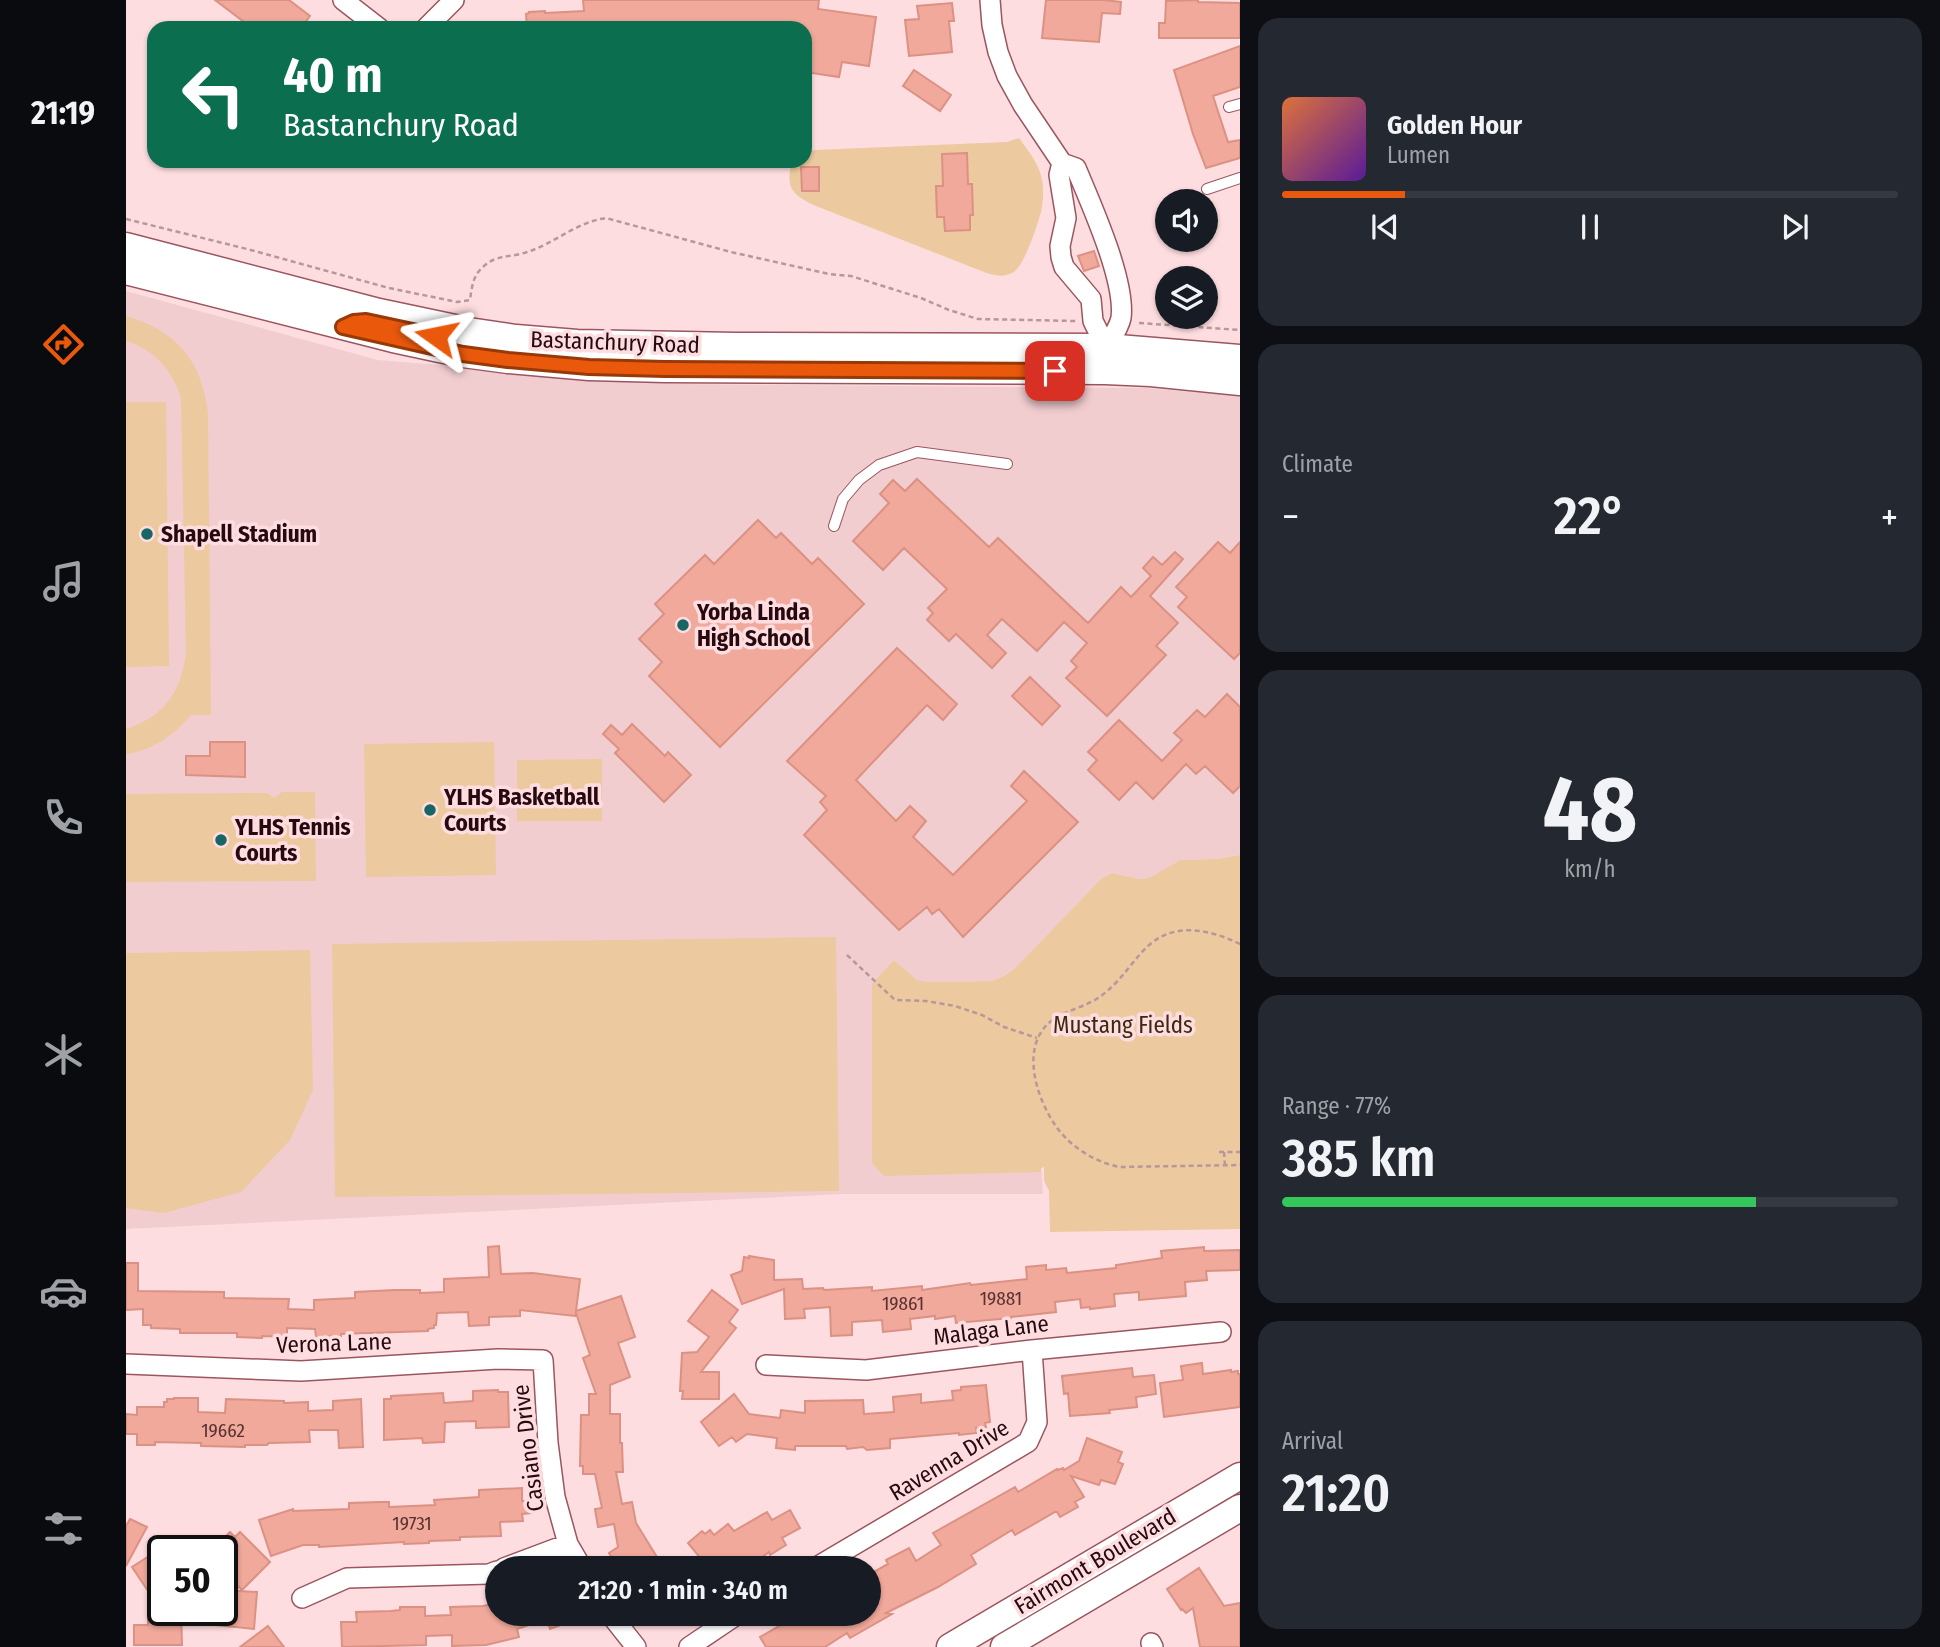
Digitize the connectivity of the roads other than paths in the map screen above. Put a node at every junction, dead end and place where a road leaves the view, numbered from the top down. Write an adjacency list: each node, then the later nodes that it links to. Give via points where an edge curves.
1 (343, 0): 4 (street)
2 (454, 0): 5 (street)
3 (990, 0): 8 (street, via 998,52 1007,76)
4 (370, 21)
5 (433, 21)
6 (1240, 104): 7 (lane)
7 (1229, 107)
8 (1062, 163): 11 (street, via 1076,168); 12 (street, via 1059,175)
9 (1240, 178): 10 (lane)
10 (1207, 189)
11 (1094, 212): 12 (street); 19 (street, via 1118,282 1121,321)
12 (1066, 218): 19 (street, via 1060,246 1063,267 1091,299)
13 (126, 246): 16 (main road, Bastanchury Road)
14 (126, 271): 15 (main road, Bastanchury Road)
15 (343, 327): 16 (main road, via 366,321 459,341 468,337); 20 (main road, Bastanchury Road, via 463,354)
16 (469, 331): 17 (main road, Bastanchury Road, via 578,343)
17 (679, 345): 19 (main road, Bastanchury Road); 20 (main road, via 677,352 661,358 571,356)
18 (1240, 358): 19 (main road, Bastanchury Road)
19 (1105, 359): 20 (main road, Bastanchury Road, via 665,369); 21 (main road, Bastanchury Road, via 1152,373)
20 (558, 364)
21 (1240, 382)
22 (1006, 464): 23 (lane, via 917,452 879,465 843,499)
23 (834, 526)
24 (1221, 1332): 25 (street, Malaga Lane)
25 (1032, 1350): 28 (street, Malaga Lane, via 866,1370); 34 (street, Ravenna Drive, via 1037,1422 1028,1442)
26 (543, 1360): 27 (street, Verona Lane, via 301,1371); 31 (street, Casiano Drive, via 551,1470)
27 (126, 1364)
28 (766, 1365)
29 (1240, 1476): 41 (main road, Fairmont Boulevard)
30 (1240, 1508): 42 (main road, Fairmont Boulevard)
31 (568, 1544): 32 (street); 33 (street, Casiano Drive)
32 (536, 1556)
33 (575, 1556)
34 (835, 1556)
35 (485, 1574): 36 (street, via 347,1578)
36 (302, 1598)
37 (619, 1626): 39 (street)
38 (720, 1626): 40 (street)
39 (636, 1647)
40 (689, 1647)
41 (950, 1647)
42 (1004, 1647)

